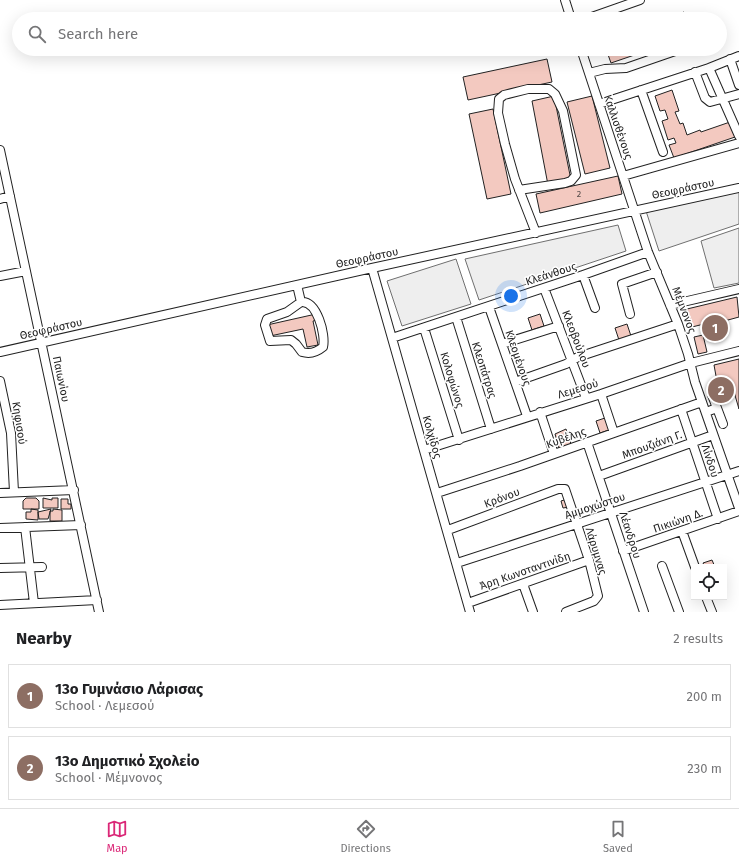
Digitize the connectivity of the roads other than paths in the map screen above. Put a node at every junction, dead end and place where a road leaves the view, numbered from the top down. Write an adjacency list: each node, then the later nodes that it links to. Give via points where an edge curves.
1 (565, 0): 3 (street)
2 (640, 0): 4 (street)
3 (569, 12)
4 (606, 12)
5 (583, 56): 11 (street, Καλλισθένους)
6 (661, 56): 11 (street, via 626,68)
7 (739, 56): 8 (street)
8 (730, 59): 9 (street); 12 (street)
9 (709, 68): 10 (street); 15 (street)
10 (695, 72): 13 (street); 15 (street, via 707,100)
11 (589, 73): 16 (street, Καλλισθένους)
12 (739, 85)
13 (641, 90): 16 (street); 20 (street)
14 (739, 94): 15 (street)
15 (722, 100): 17 (street)
16 (599, 104): 21 (street, Καλλισθένους)
17 (739, 136)
18 (739, 143): 21 (street)
19 (0, 150): 24 (street, Παιωνίου)
20 (663, 152)
21 (623, 176): 26 (street, Καλλισθένους)
22 (739, 188): 26 (street, Θεοφράστου)
23 (519, 190): 23 (street, via 566,183 576,175 563,111 555,94 549,89 528,89 504,95 497,105 505,144); 27 (street)
24 (10, 196): 25 (street); 30 (street, Παιωνίου)
25 (0, 199)
26 (634, 211): 27 (street, Θεοφράστου); 28 (street, Μέμνονος)
27 (536, 233): 29 (street, Θεοφράστου)
28 (648, 252): 31 (street, Μέμνονος); 32 (street, Κλεάνθους)
29 (372, 268): 34 (street, Θεοφράστου); 46 (street, Κολχίδος)
30 (26, 271): 33 (street); 47 (street, Παιωνίου)
31 (657, 272): 38 (street, Μέμνονος); 41 (street, via 622,284)
32 (583, 275): 35 (street, Κλεάνθους); 40 (street)
33 (0, 276)
34 (297, 285): 37 (street); 47 (street, Θεοφράστου)
35 (544, 288): 39 (street, Κλεάνθους); 44 (street, Κλεοβούλου)
36 (739, 289): 38 (street)
37 (301, 302): 37 (street, via 308,302 314,307 323,338 320,349 307,353 302,352 291,340 270,341 265,324 267,319 287,312)
38 (670, 305): 43 (street, Μέμνονος)
39 (489, 307): 42 (street, Κλεάνθους); 48 (street, Κλεομένους)
40 (595, 308)
41 (630, 314)
42 (456, 317): 45 (street, Κλεάνθους); 65 (street, Κλεοπάτρας)
43 (678, 324): 51 (street); 52 (street, Μέμνονος)
44 (559, 326): 48 (street); 51 (street, Κλεοβούλου)
45 (424, 328): 46 (street, Κλεάνθους); 68 (street, Κολοφώνος)
46 (392, 338): 71 (street, Κολχίδος)
47 (42, 342): 50 (street, Θεοφράστου); 78 (street, Παιωνίου)
48 (502, 344): 54 (street, Κλεομένους)
49 (739, 351): 52 (street, Λεμεσού)
50 (0, 352)
51 (573, 360): 54 (street); 57 (street, Κλεοβούλου)
52 (691, 363): 55 (street, Λεμεσού); 58 (street, Μέμνονος)
53 (0, 381): 79 (street, Κηφισού, via 11,436)
54 (515, 382): 63 (street, Κλεομένους)
55 (601, 394): 57 (street, Λεμεσού); 66 (street)
56 (712, 395): 59 (street)
57 (586, 398): 61 (street, Λεμεσού)
58 (702, 402): 60 (street, Κυβέλης); 62 (street, Μέμνονος)
59 (717, 408): 62 (street); 64 (street)
60 (681, 409): 66 (street, Κυβέλης); 70 (street, Λίνδου)
61 (540, 412): 63 (street, Λεμεσού); 72 (street)
62 (706, 412): 67 (street, Μέμνονος)
63 (527, 416): 65 (street, Λεμεσού)
64 (723, 424)
65 (491, 429): 68 (street, Λεμεσού)
66 (614, 433): 69 (street, Κυβέλης)
67 (714, 434): 70 (street, Μπουζιάνη Γ.); 74 (street, Μέμνονος)
68 (459, 440): 71 (street, Λεμεσού)
69 (587, 442): 72 (street, Κυβέλης); 75 (street, Λέανδρου)
70 (692, 442): 75 (street, Μπουζιάνη Γ.); 76 (street, Λίνδου)
71 (424, 450): 81 (street, Κολχίδος)
72 (554, 454): 81 (street, Κυβέλης)
73 (739, 471): 74 (street, Αμμοχώστου)
74 (727, 474): 76 (street, Αμμοχώστου); 82 (street, Μέμνονος)
75 (599, 476): 83 (street, Λέανδρου)
76 (705, 481): 83 (street, Αμμοχώστου); 84 (street, Λίνδου)
77 (565, 489): 85 (street, Λάρυμνας); 89 (street, Κρόνου, via 558,489)
78 (74, 490): 79 (street); 86 (street, Παιωνίου)
79 (14, 492): 80 (street)
80 (0, 493)
81 (437, 494): 89 (street, Κολχίδος)
82 (739, 510): 84 (street, Πικιώνη Δ.)
83 (611, 513): 85 (street, Αμμοχώστου); 91 (street, Λέανδρου)
84 (718, 519): 90 (street, Πικιώνη Δ.)
85 (576, 524): 92 (street, Λάρυμνας); 93 (street, Αμμοχώστου)
86 (81, 525): 87 (street); 100 (street, Παιωνίου)
87 (25, 527): 88 (street); 96 (street)
88 (0, 528)
89 (448, 530): 93 (street, Κολχίδος)
90 (682, 531): 91 (street, Πικιώνη Δ.); 94 (street)
91 (623, 551): 109 (street, Λέανδρου)
92 (589, 560): 99 (street, Άρη Κωνσταντινίδη); 108 (street, Λάρυμνας, via 598,598)
93 (458, 563): 103 (street, Κολχίδος)
94 (694, 564)
95 (662, 566): 110 (street)
96 (29, 567): 97 (street); 98 (street); 102 (street)
97 (42, 567)
98 (0, 568)
99 (523, 584): 103 (street, Άρη Κωνσταντινίδη); 107 (street)
100 (97, 600): 102 (street); 105 (street, Παιωνίου)
101 (707, 600): 111 (street)
102 (34, 603): 104 (street)
103 (468, 603): 106 (street, Κολχίδος)
104 (0, 605)
105 (99, 612)
106 (470, 612)
107 (533, 612)
108 (566, 612)
109 (644, 612)
110 (679, 612)
111 (712, 612)

